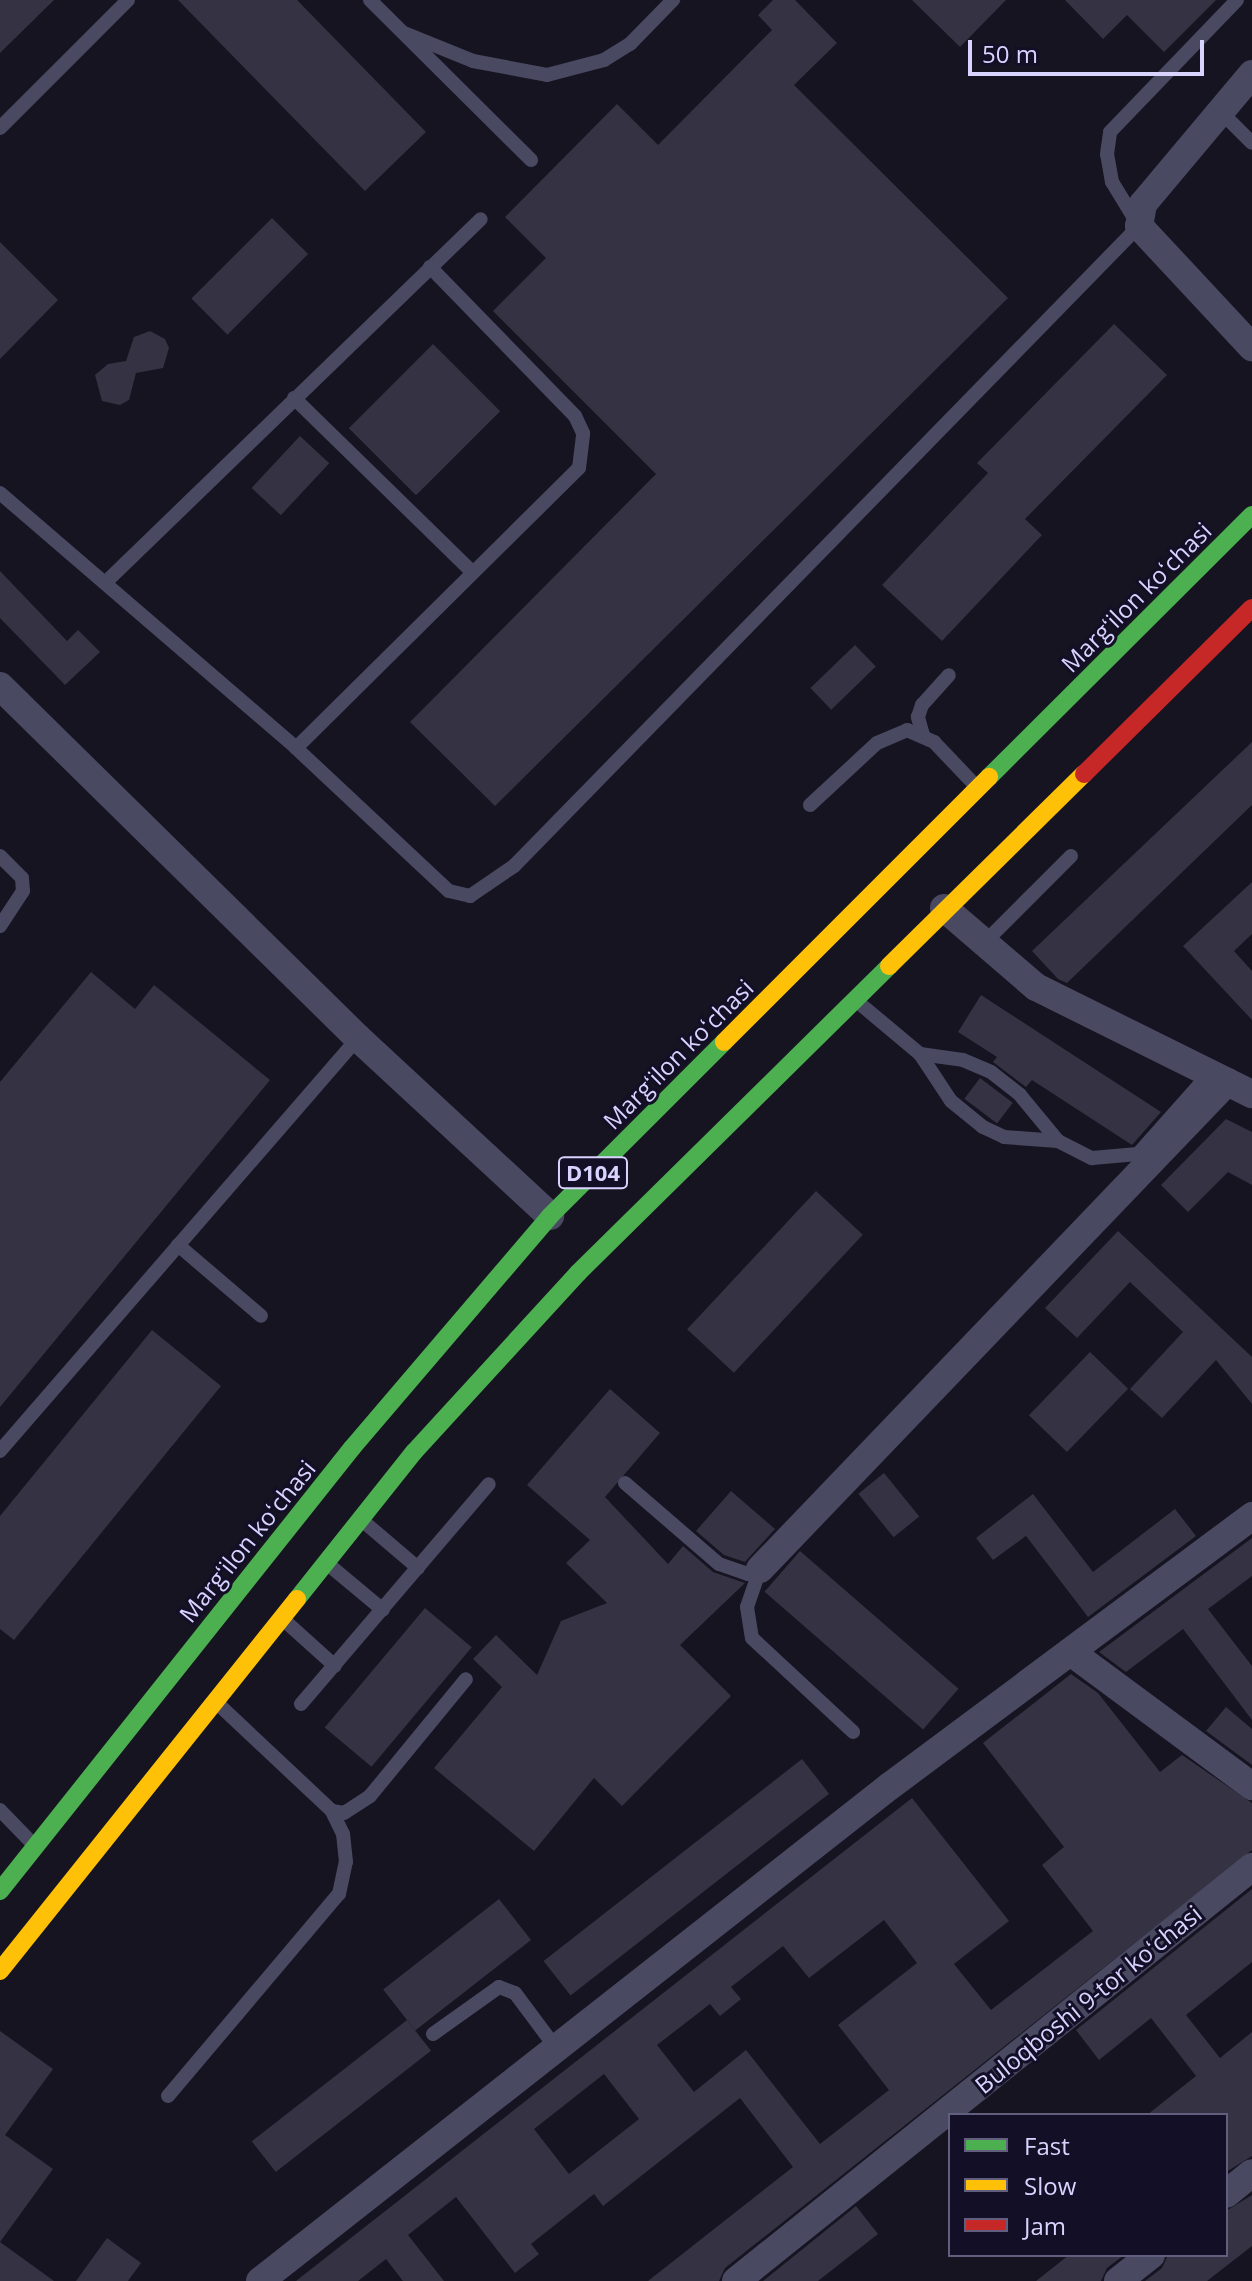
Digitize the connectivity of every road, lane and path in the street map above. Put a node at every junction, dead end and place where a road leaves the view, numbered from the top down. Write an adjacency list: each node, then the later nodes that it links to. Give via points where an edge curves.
1 (128, 0): 8 (lane)
2 (370, 0): 5 (lane)
3 (673, 0): 5 (lane, via 630,44 604,60 547,75 473,61)
4 (1237, 0): 12 (lane, via 1110,132 1112,182)
5 (404, 33): 10 (lane)
6 (1252, 74): 7 (street)
7 (1220, 111): 9 (lane); 12 (street, via 1143,204)
8 (0, 128)
9 (1252, 143)
10 (531, 160)
11 (481, 219): 13 (lane)
12 (1139, 226): 14 (street); 24 (lane, via 490,887 470,896 449,891)
13 (430, 267): 15 (lane); 18 (lane, via 575,416 583,433 579,468)
14 (1252, 347)
15 (294, 398): 18 (lane); 19 (lane)
16 (0, 493): 19 (lane)
17 (1252, 515): 25 (main road, Margʻilon koʻchasi / D104)
18 (472, 572): 24 (lane)
19 (107, 581): 24 (lane)
20 (1252, 608): 29 (main road, D104)
21 (949, 675): 23 (lane, via 922,705 918,717)
22 (0, 686): 33 (street)
23 (923, 735): 25 (lane); 26 (lane, via 907,730 877,743)
24 (296, 748)
25 (978, 788): 37 (main road, Margʻilon koʻchasi / D104)
26 (810, 805)
27 (0, 856): 30 (lane, via 22,878 23,891)
28 (1071, 856): 31 (lane)
29 (944, 908): 31 (street); 32 (main road, D104)
30 (0, 926)
31 (984, 943): 35 (street, via 1036,987)
32 (852, 998): 34 (lane); 44 (main road, D104, via 578,1273 414,1452)
33 (358, 1038): 37 (street); 38 (lane)
34 (920, 1054): 36 (lane, via 963,1060 991,1072 1020,1095); 36 (lane, via 951,1101 983,1127 1004,1137)
35 (1229, 1083): 36 (lane, via 1138,1154 1107,1161); 47 (street)
36 (1058, 1141)
37 (550, 1216): 59 (main road, Margʻilon koʻchasi / D104, via 352,1448)
38 (178, 1245): 39 (lane); 40 (lane)
39 (261, 1316)
40 (0, 1451)
41 (625, 1483): 47 (lane, via 719,1564 748,1574)
42 (489, 1484): 46 (lane)
43 (1252, 1516): 50 (street)
44 (361, 1519): 45 (main road, D104); 46 (lane)
45 (325, 1562): 48 (lane); 49 (main road, D104)
46 (418, 1568): 48 (lane)
47 (760, 1569): 55 (lane, via 747,1607 752,1638)
48 (383, 1610): 51 (lane)
49 (281, 1619): 51 (lane); 53 (main road, D104)
50 (1072, 1653): 56 (street); 64 (street, via 890,1786)
51 (335, 1666): 54 (lane)
52 (466, 1679): 58 (lane, via 370,1796 344,1813)
53 (215, 1701): 58 (lane); 62 (main road, D104)
54 (301, 1704)
55 (853, 1732)
56 (1252, 1786)
57 (0, 1810): 59 (lane)
58 (332, 1811): 65 (lane, via 343,1834 346,1862 339,1894)
59 (35, 1846): 61 (main road, Margʻilon koʻchasi / D104)
60 (1252, 1867): 70 (street, Buloqboshi 9-tor koʻchasi)
61 (0, 1891)
62 (0, 1971)
63 (433, 2034): 64 (lane, via 499,1987 515,1993)
64 (556, 2048): 69 (street)
65 (168, 2096)
66 (1252, 2173): 67 (street)
67 (1228, 2192)
68 (1148, 2257): 71 (street)
69 (260, 2281)
70 (736, 2281)
71 (1118, 2281)

